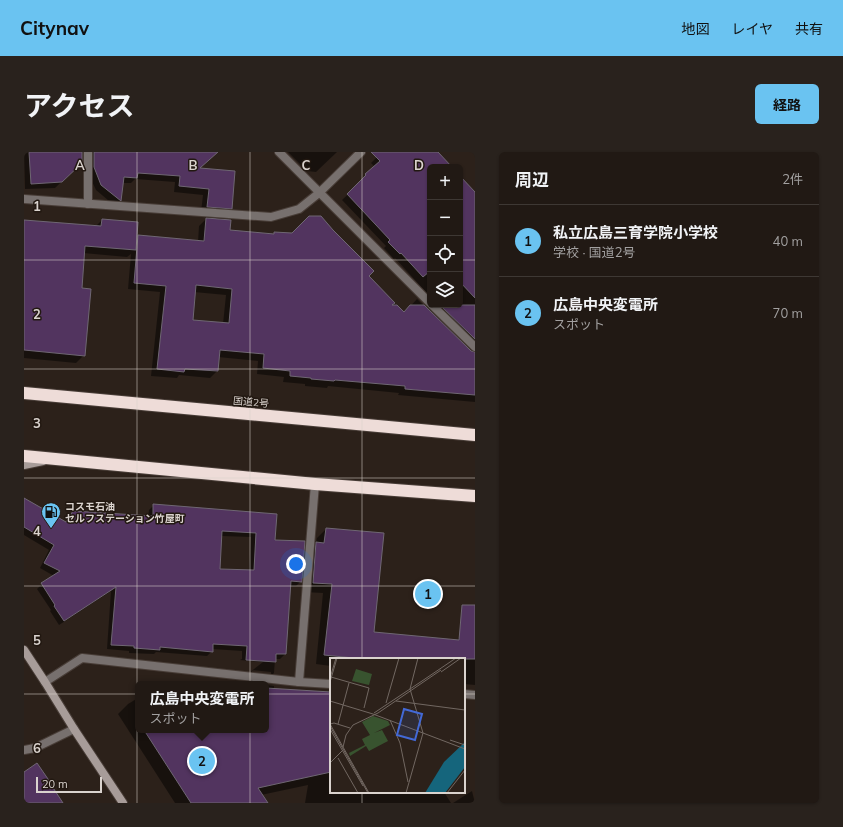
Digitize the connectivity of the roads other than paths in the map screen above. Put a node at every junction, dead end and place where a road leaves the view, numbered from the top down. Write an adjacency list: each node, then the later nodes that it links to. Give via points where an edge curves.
1 (88, 152): 6 (street)
2 (279, 152): 4 (street)
3 (361, 152): 4 (street)
4 (319, 192): 6 (street, via 299,209 271,217); 7 (street)
5 (24, 199): 6 (street)
6 (88, 204)
7 (427, 300)
8 (435, 308): 9 (street)
9 (475, 347)
10 (24, 393): 11 (highway, 国道2号)
11 (475, 435)
12 (24, 456): 13 (highway)
13 (55, 459): 14 (street); 15 (highway)
14 (24, 465)
15 (315, 484): 16 (highway); 19 (street)
16 (475, 496)
17 (24, 650): 18 (street)
18 (46, 682): 19 (street, via 82,658); 23 (street)
19 (299, 682): 20 (street)
20 (330, 684)
21 (465, 694): 22 (street)
22 (475, 695)
23 (74, 729): 24 (street, via 36,748); 25 (street)
24 (24, 750)
25 (123, 803)

